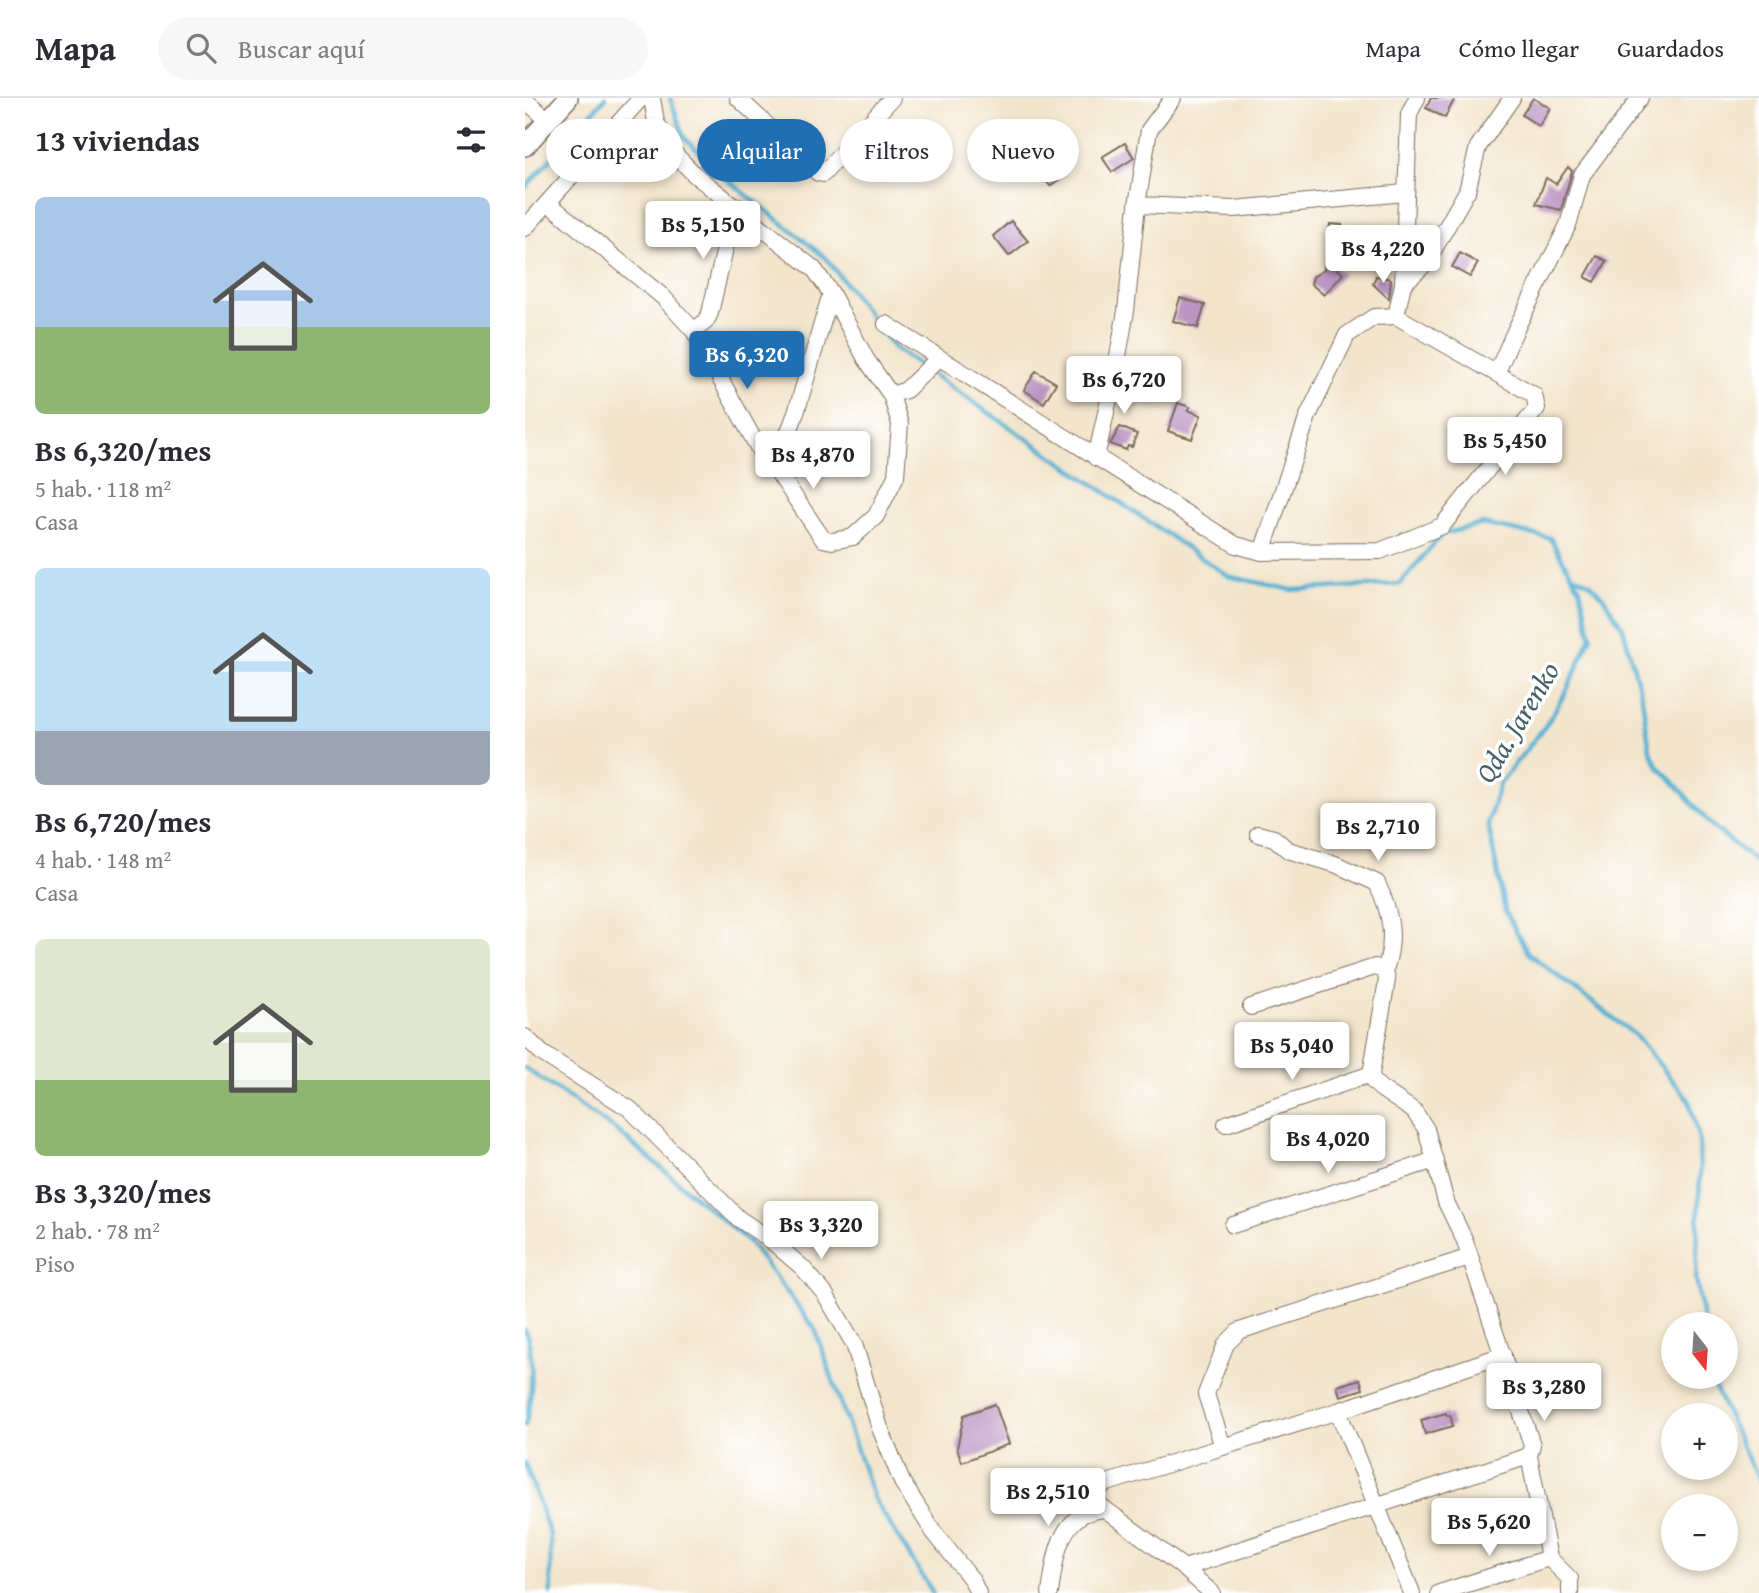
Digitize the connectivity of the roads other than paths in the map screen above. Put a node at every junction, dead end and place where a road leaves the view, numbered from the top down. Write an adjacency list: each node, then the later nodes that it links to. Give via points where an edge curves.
1 (568, 98): 12 (street)
2 (641, 98): 16 (street)
3 (652, 98): 17 (street, via 656,122 671,150)
4 (738, 98): 5 (street, via 823,174)
5 (892, 98)
6 (1173, 98): 18 (street, via 1149,130)
7 (1417, 98): 15 (street, via 1409,114)
8 (1513, 98): 20 (street, via 1478,147 1467,191 1426,263)
9 (1640, 98): 26 (street, via 1582,175 1567,225)
10 (525, 100): 11 (street)
11 (546, 119)
12 (550, 119)
13 (546, 123): 14 (street)
14 (525, 146)
15 (1405, 193): 18 (street, via 1234,209); 20 (street)
16 (548, 203): 19 (street); 24 (street, via 663,297)
17 (735, 205): 21 (street, via 814,270); 24 (street, via 710,313)
18 (1137, 205): 28 (street, via 1117,367)
19 (525, 228)
20 (1403, 284): 22 (street)
21 (831, 293): 27 (street); 29 (street, via 793,425)
22 (1396, 317): 26 (street); 30 (street, via 1374,317 1347,335 1308,416)
23 (886, 324): 25 (street)
24 (694, 331): 29 (street, via 750,434)
25 (939, 358): 27 (street, via 906,390); 28 (street)
26 (1497, 372): 30 (street, via 1534,395 1537,408 1442,526 1380,551)
27 (891, 395): 29 (street, via 900,424 896,476 876,516 853,537 823,538)
28 (1096, 458): 30 (street, via 1235,545)
29 (775, 468)
30 (1262, 552)
31 (1258, 834): 32 (street, via 1377,883 1392,931)
32 (1385, 970): 33 (street, via 1375,967); 35 (street)
33 (1251, 1007)
34 (525, 1037): 48 (street, via 543,1054 630,1109 739,1219 803,1268 825,1294 854,1344 902,1482)
35 (1371, 1074): 36 (street); 37 (street, via 1380,1088 1414,1111 1426,1129)
36 (1226, 1124)
37 (1435, 1160): 38 (street); 39 (street, via 1446,1202)
38 (1233, 1225)
39 (1469, 1257): 40 (street); 42 (street, via 1239,1331 1226,1344 1206,1394)
40 (1503, 1355): 41 (street); 43 (street, via 1532,1446)
41 (1338, 1410): 42 (street); 44 (street)
42 (1223, 1447): 45 (street, via 1104,1484 1090,1498)
43 (1529, 1456): 44 (street); 46 (street)
44 (1376, 1506): 47 (street); 51 (street)
45 (1102, 1509): 47 (street); 49 (street, via 1081,1515 1066,1531 1056,1554)
46 (1549, 1558): 52 (street); 53 (street, via 1570,1579)
47 (1184, 1568): 50 (street)
48 (978, 1593)
49 (1050, 1593)
50 (1212, 1593)
51 (1412, 1593)
52 (1439, 1593)
53 (1570, 1593)

